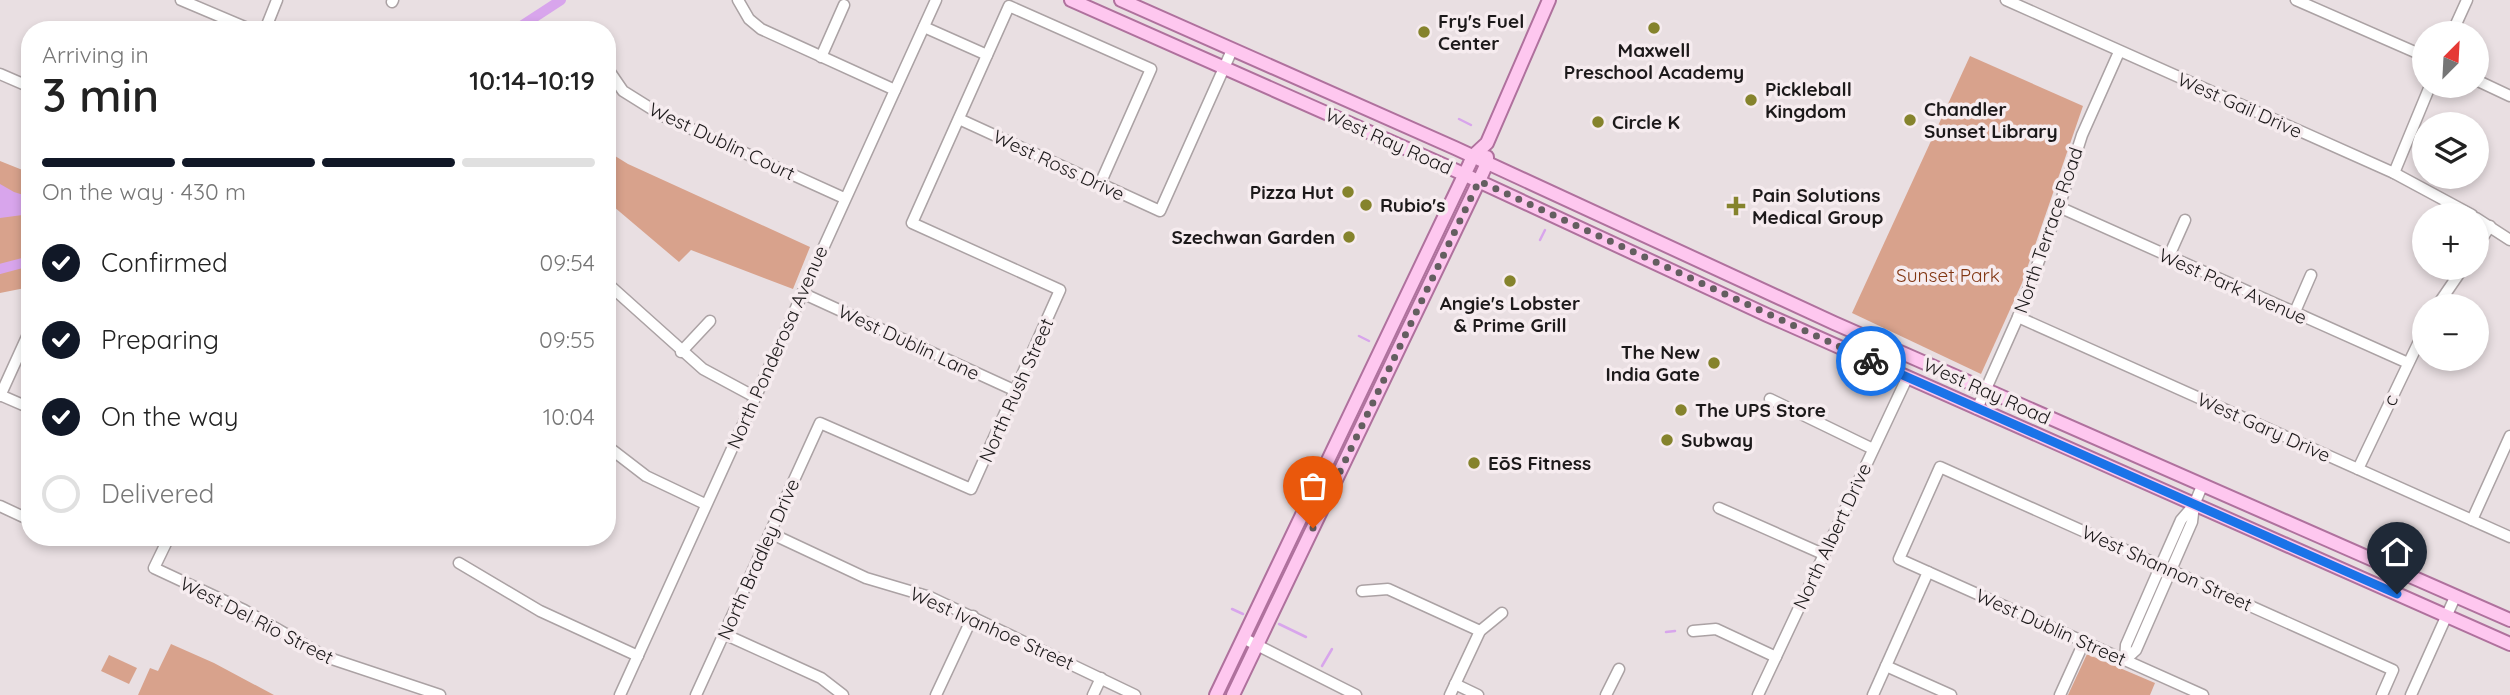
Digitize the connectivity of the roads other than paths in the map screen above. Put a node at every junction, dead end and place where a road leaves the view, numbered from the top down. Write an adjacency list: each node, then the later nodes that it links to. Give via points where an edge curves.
1 (181, 0): 12 (street)
2 (277, 0): 13 (street)
3 (738, 0): 20 (street, via 748,19 761,29)
4 (936, 0): 15 (street, North Ponderosa Avenue)
5 (1071, 0): 21 (main road, West Ray Road)
6 (1121, 0): 16 (main road, West Ray Road)
7 (1549, 0): 30 (main road)
8 (2006, 0): 17 (street, West Gail Drive)
9 (2295, 0): 18 (street)
10 (2467, 0): 14 (street)
11 (844, 5): 20 (street)
12 (231, 21)
13 (269, 21)
14 (2457, 21)
15 (923, 27): 19 (street); 26 (street, North Ponderosa Avenue)
16 (1232, 50): 21 (street); 31 (main road, West Ray Road)
17 (2119, 52): 33 (street, West Gail Drive); 37 (street, North Terrace Road, via 2081,139)
18 (2412, 52)
19 (987, 55): 29 (street); 34 (street, via 1009,6 1151,69)
20 (821, 57): 26 (street)
21 (1225, 68): 31 (main road, West Ray Road); 34 (street, West Ross Drive, via 1160,211)
22 (0, 74): 24 (street)
23 (616, 81): 35 (street, West Dublin Court, via 623,91 663,116)
24 (21, 83)
25 (2489, 86): 27 (street)
26 (895, 90): 35 (street, North Ponderosa Avenue)
27 (2510, 96)
28 (2425, 98): 33 (street)
29 (959, 119): 34 (street, West Ross Drive); 56 (street, North Rush Street, via 912,223 1060,290)
30 (1487, 143): 31 (main road); 32 (main road)
31 (1469, 165): 32 (main road, West Ray Road); 32 (main road, West Ray Road); 91 (main road)
32 (1483, 172): 42 (main road, West Ray Road); 45 (main road, West Ray Road); 94 (main road)
33 (2394, 173): 36 (street, West Gail Drive)
34 (1100, 184)
35 (844, 198): 46 (street, North Ponderosa Avenue)
36 (2450, 203)
37 (2059, 207): 41 (street, West Park Avenue); 48 (street, North Terrace Road)
38 (2185, 220): 41 (street)
39 (2490, 226): 40 (street, West Gail Drive)
40 (2510, 240)
41 (2169, 256): 47 (street, West Park Avenue)
42 (1726, 274): 45 (main road); 55 (main road, West Ray Road)
43 (2311, 275): 47 (street)
44 (616, 291): 51 (street)
45 (1717, 292): 54 (main road, West Ray Road)
46 (802, 293): 56 (street, West Dublin Lane); 58 (street, North Ponderosa Avenue)
47 (2294, 314): 53 (street, West Park Avenue)
48 (2018, 317): 55 (street, North Terrace Road); 66 (street, West Gary Drive)
49 (710, 321): 51 (street)
50 (21, 350): 57 (street)
51 (681, 352): 58 (street, via 714,377)
52 (2412, 355): 53 (street, c)
53 (2408, 363): 66 (street, c)
54 (1907, 377): 61 (main road, West Ray Road); 64 (street, North Albert Drive)
55 (1986, 390): 61 (street, North Terrace Road); 67 (main road, West Ray Road)
56 (1016, 391): 62 (street, North Rush Street, via 971,489)
57 (0, 396): 60 (street)
58 (755, 397): 68 (street, North Ponderosa Avenue)
59 (1770, 399): 64 (street)
60 (21, 404)
61 (1977, 409): 69 (main road, West Ray Road)
62 (820, 423): 74 (street, North Bradley Drive)
63 (2510, 436): 73 (street)
64 (1873, 449): 77 (street, North Albert Drive)
65 (616, 453): 68 (street, via 646,476)
66 (2358, 469): 73 (street, West Gary Drive)
67 (2202, 486): 69 (street); 83 (main road, West Ray Road)
68 (705, 504): 95 (street, North Ponderosa Avenue)
69 (2194, 505): 80 (street, via 2192,522); 86 (main road, West Ray Road)
70 (0, 506): 72 (street)
71 (1719, 508): 77 (street)
72 (21, 516)
73 (2472, 520): 75 (street, West Gary Drive)
74 (770, 533): 85 (street, West Ivanhoe Street, via 851,571); 90 (street, North Bradley Drive)
75 (2510, 537)
76 (165, 546): 102 (street, West Del Rio Street, via 154,568 244,610 326,657)
77 (1823, 554): 96 (street, North Albert Drive)
78 (1899, 559): 80 (street, West Shannon Street, via 1940,467); 81 (street, West Dublin Street)
79 (459, 563): 95 (street, via 540,611)
80 (2166, 568): 97 (street, via 2126,645); 120 (street, West Shannon Street, via 2393,670)
81 (1928, 572): 92 (street, West Dublin Street); 98 (street)
82 (1362, 591): 88 (street, via 1388,589)
83 (2455, 597): 86 (street); 87 (main road, West Ray Road)
84 (1502, 613): 88 (street)
85 (973, 616): 100 (street, West Ivanhoe Street); 106 (street)
86 (2447, 616): 93 (main road, West Ray Road); 121 (street)
87 (2510, 621)
88 (1480, 631): 101 (street)
89 (1693, 631): 96 (street, via 1716,629)
90 (724, 634): 104 (street, North Bradley Drive); 105 (street, via 821,678)
91 (1243, 638): 94 (street); 109 (main road)
92 (2084, 642): 97 (street, West Dublin Street); 118 (street)
93 (2510, 644)
94 (1257, 645): 110 (main road); 111 (street)
95 (638, 656): 103 (street, North Ponderosa Avenue)
96 (1776, 657): 115 (street, North Albert Drive)
97 (2125, 660): 119 (street, West Dublin Street)
98 (1886, 666): 116 (street); 117 (street)
99 (1619, 669): 114 (street)
100 (1101, 678): 107 (street); 108 (street, West Ivanhoe Street)
101 (1455, 684): 112 (street); 113 (street)
102 (440, 695)
103 (620, 695)
104 (696, 695)
105 (844, 695)
106 (936, 695)
107 (1093, 695)
108 (1135, 695)
109 (1216, 695)
110 (1233, 695)
111 (1356, 695)
112 (1450, 695)
113 (1478, 695)
114 (1606, 695)
115 (1758, 695)
116 (1873, 695)
117 (1951, 695)
118 (2060, 695)
119 (2203, 695)
120 (2382, 695)
121 (2411, 695)

